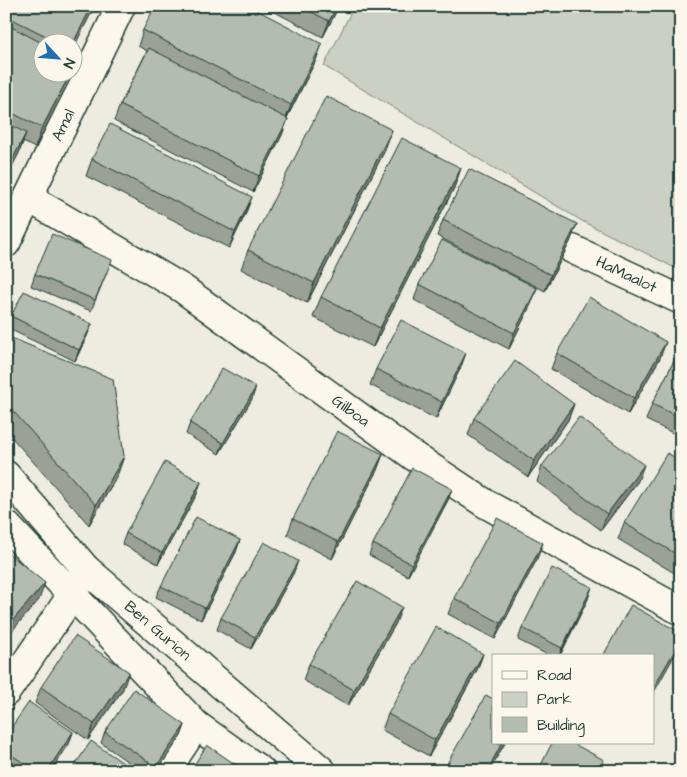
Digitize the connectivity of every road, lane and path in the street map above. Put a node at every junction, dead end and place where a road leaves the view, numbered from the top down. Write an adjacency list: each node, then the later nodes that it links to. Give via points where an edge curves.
1 (121, 6): 2 (street, Amal)
2 (29, 198): 3 (street, Amal); 10 (street, Gilboa, via 183,289 412,455 486,504)
3 (6, 243)
4 (572, 250): 5 (street, HaMaalot)
5 (681, 300)
6 (6, 475): 8 (street, Ben Gurion)
7 (6, 525): 9 (street, Ben Gurion)
8 (86, 569): 9 (street); 15 (street, Ben Gurion)
9 (72, 595): 11 (street); 12 (street, Ben Gurion)
10 (681, 611)
11 (6, 692)
12 (196, 725): 13 (street); 14 (street, Ben Gurion)
13 (166, 771)
14 (261, 771)
15 (322, 771)

